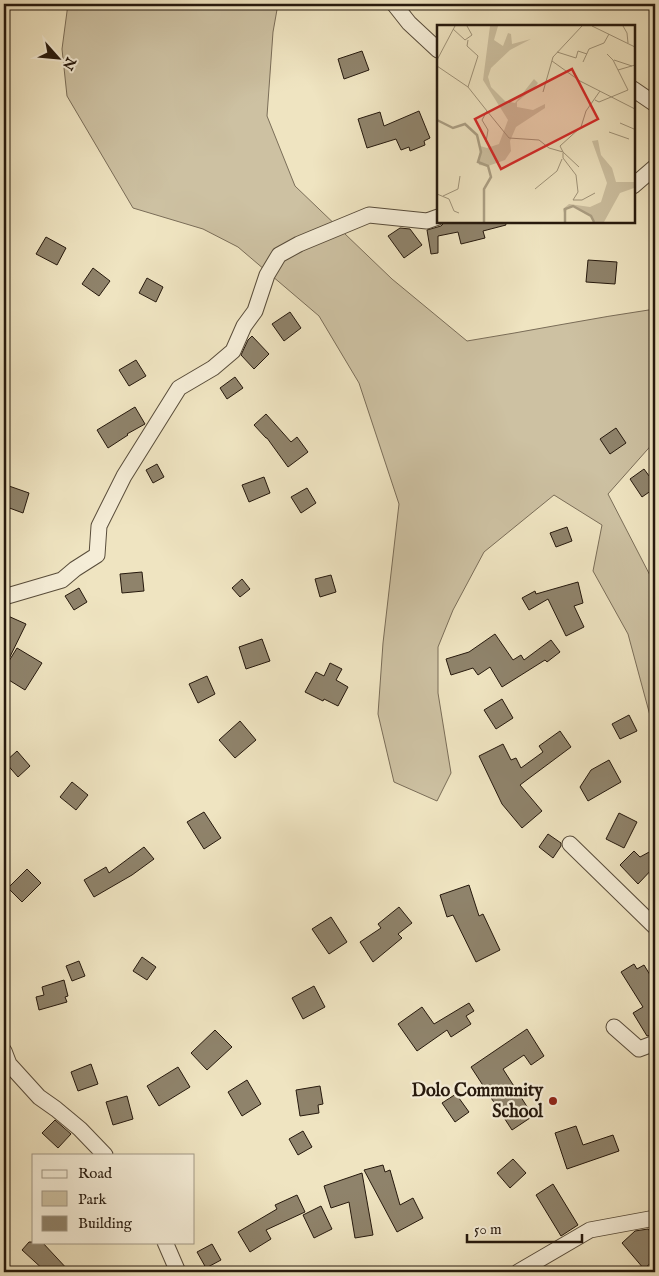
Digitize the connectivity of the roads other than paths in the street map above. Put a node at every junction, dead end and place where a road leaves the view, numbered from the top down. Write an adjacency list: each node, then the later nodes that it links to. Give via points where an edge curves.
1 (394, 4): 2 (street)
2 (437, 49)
3 (634, 90): 4 (street)
4 (655, 104)
5 (655, 167): 6 (street)
6 (634, 185)
7 (437, 217): 8 (street, via 427,221 369,215 279,254 267,275 255,311 233,351 213,368 179,388 124,476 99,526 97,555 62,580)
8 (4, 597)
9 (570, 844): 10 (street)
10 (655, 927)
11 (614, 1028): 12 (street, via 639,1049)
12 (655, 1043)
13 (4, 1051): 14 (street, via 10,1064 39,1097 80,1129)
14 (104, 1154)
15 (655, 1218): 18 (street, via 590,1230)
16 (166, 1244): 17 (street)
17 (178, 1272)
18 (518, 1272)

